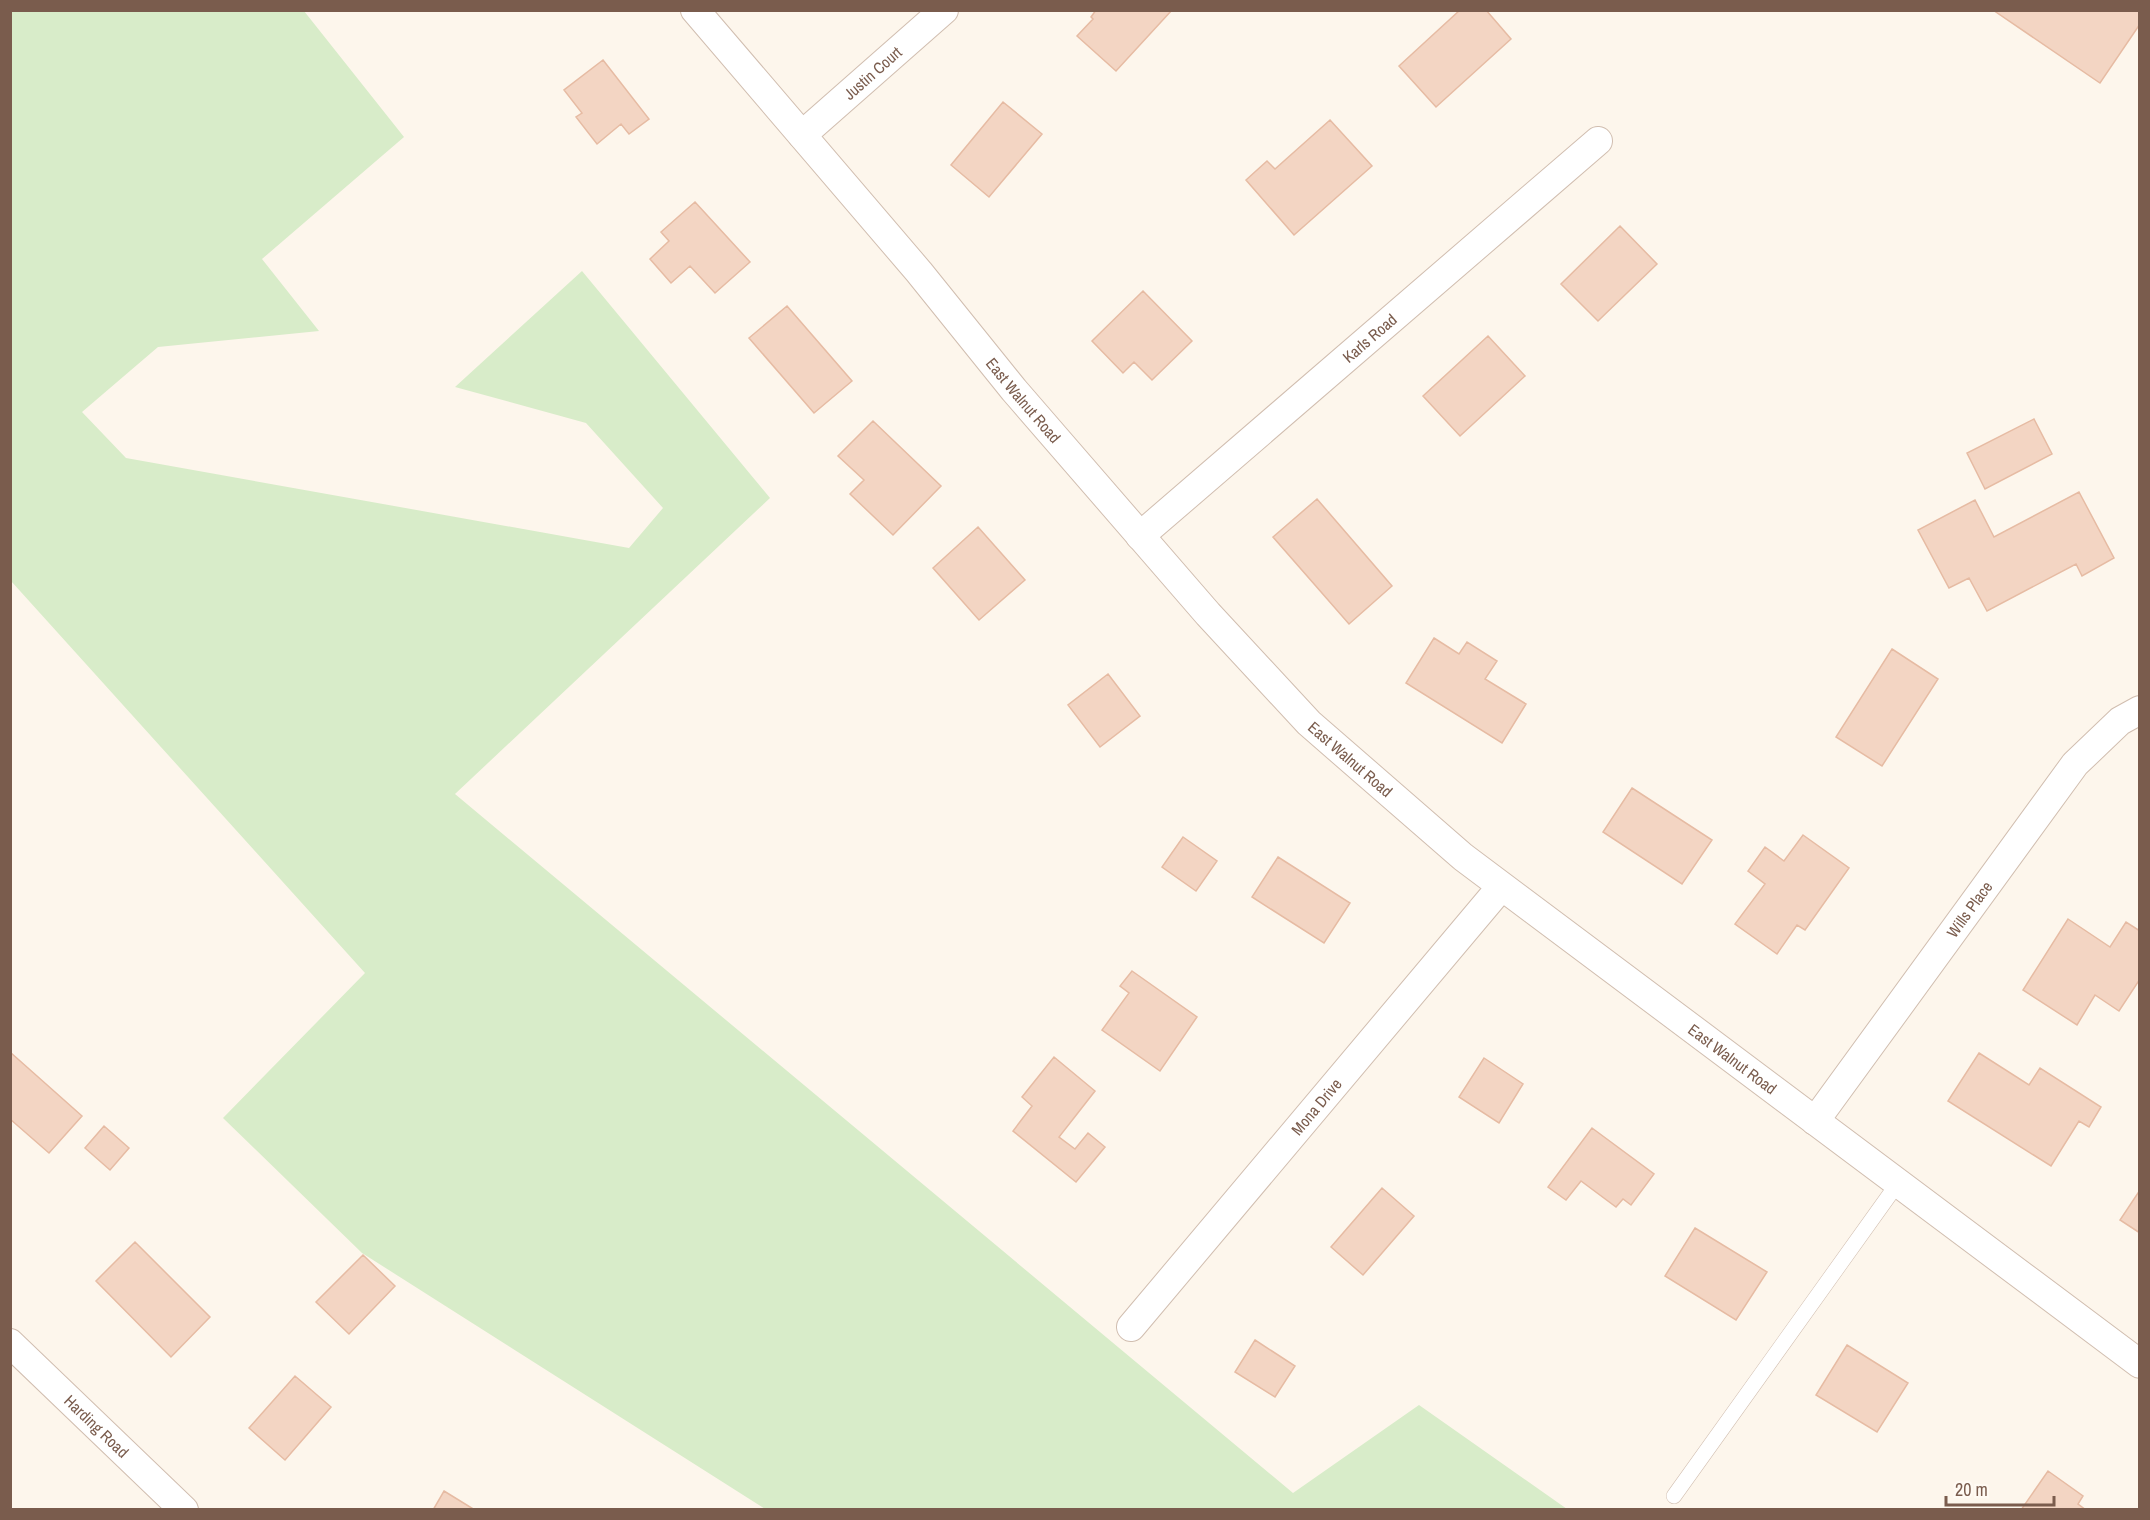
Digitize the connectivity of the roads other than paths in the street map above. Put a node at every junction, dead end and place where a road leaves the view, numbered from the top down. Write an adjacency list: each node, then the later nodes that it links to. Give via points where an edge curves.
1 (695, 10): 3 (street, East Walnut Road)
2 (945, 10): 3 (street, Justin Court)
3 (802, 135): 5 (street, East Walnut Road)
4 (1598, 141): 5 (street, Karls Road)
5 (1140, 536): 7 (street, East Walnut Road, via 1309,723 1463,857)
6 (2139, 711): 8 (street, Wills Place, via 2120,721 2075,764)
7 (1502, 886): 8 (street, East Walnut Road); 10 (street, Mona Drive)
8 (1815, 1121): 9 (street, East Walnut Road)
9 (1898, 1184): 12 (street, East Walnut Road); 13 (lane)
10 (1131, 1327)
11 (10, 1343): 14 (street, Harding Road)
12 (2139, 1364)
13 (1674, 1496)
14 (184, 1509)

